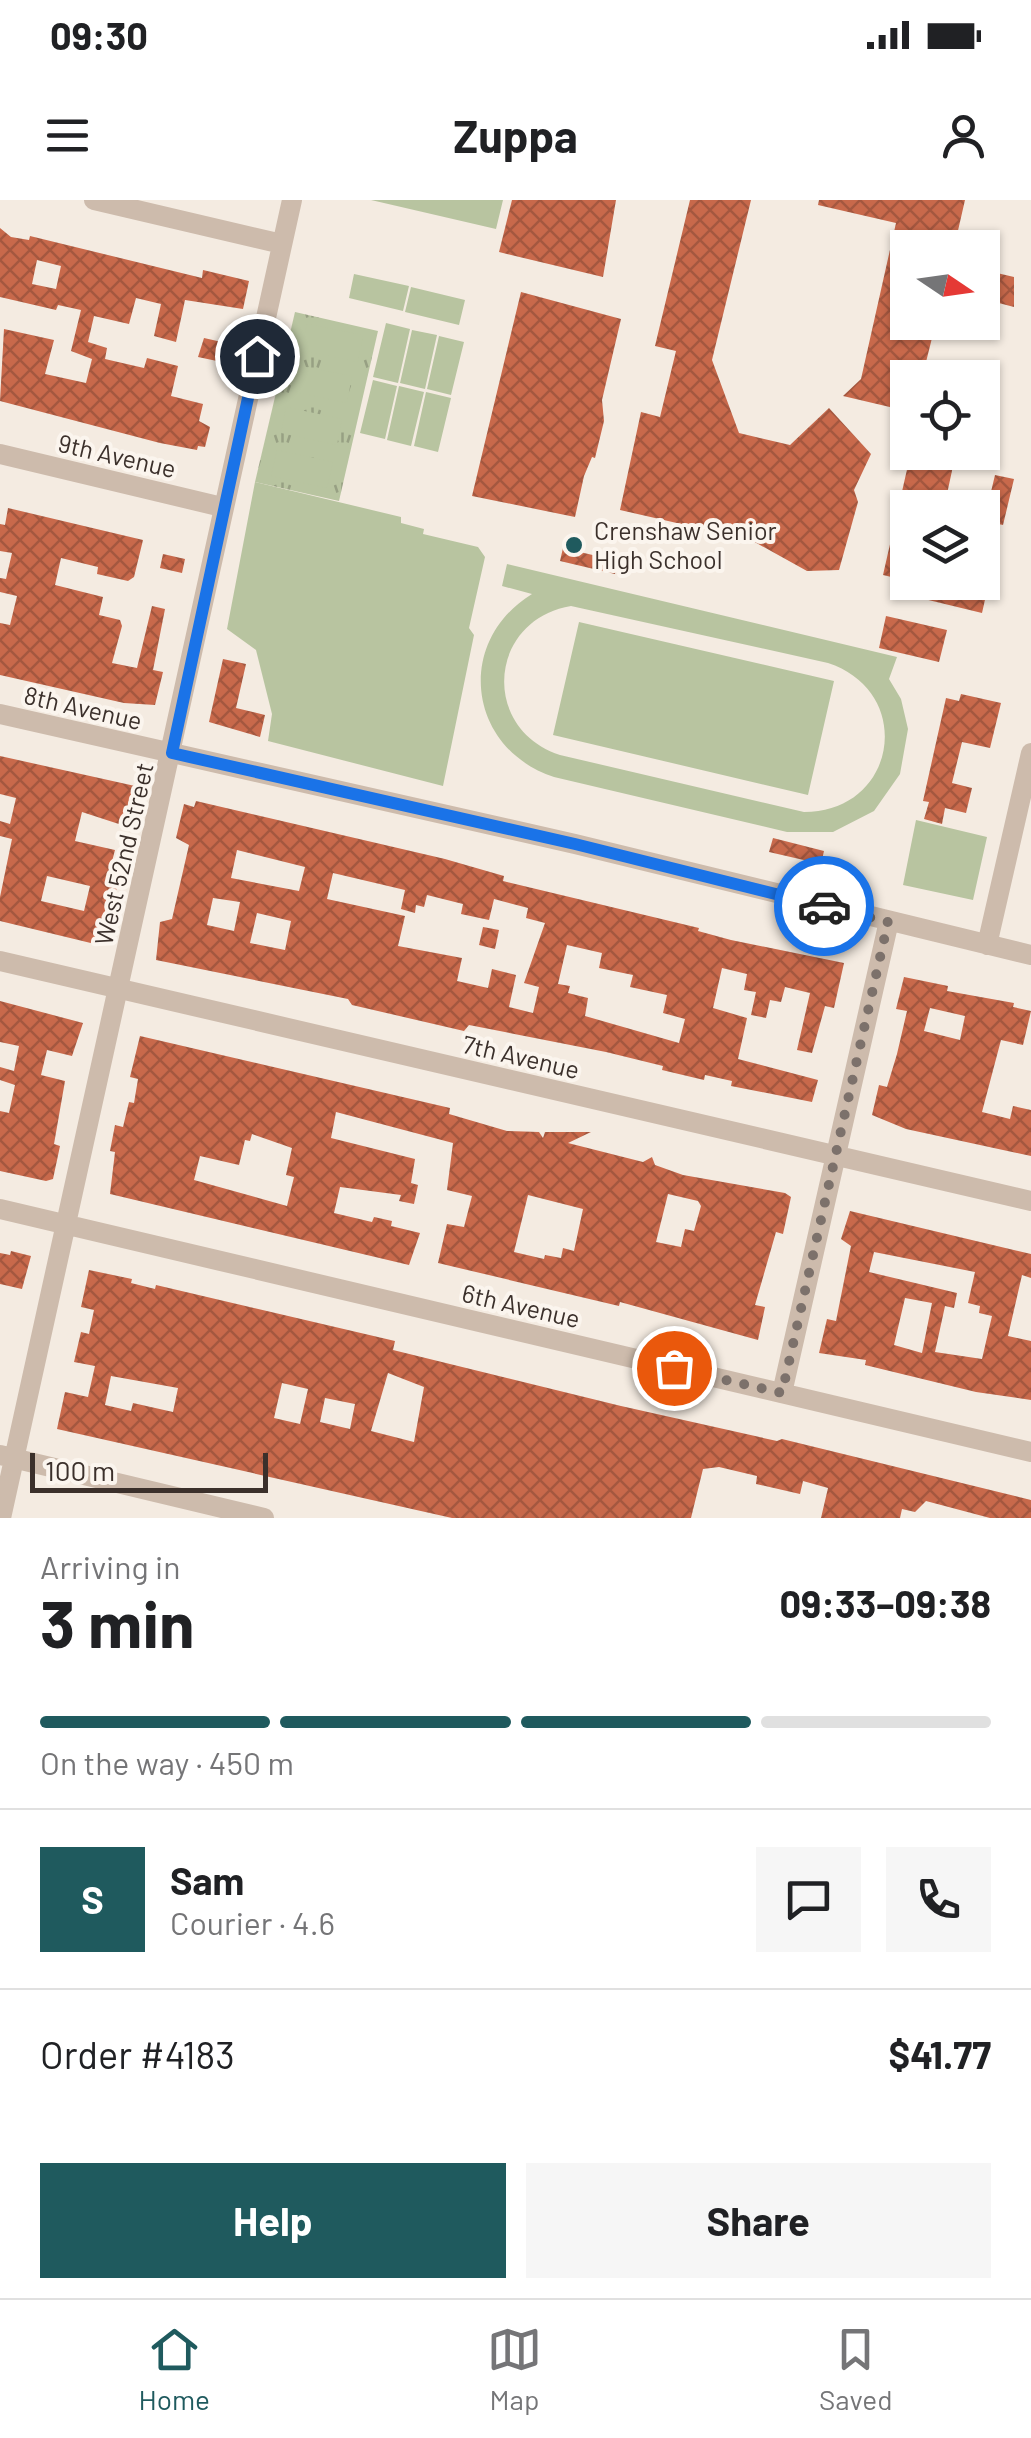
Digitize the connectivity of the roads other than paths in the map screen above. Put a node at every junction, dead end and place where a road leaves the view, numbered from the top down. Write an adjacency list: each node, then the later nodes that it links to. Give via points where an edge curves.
1 (94, 200): 3 (street)
2 (292, 200): 3 (street, West 52nd Street)
3 (282, 244): 5 (street, West 52nd Street)
4 (0, 454): 5 (street, 9th Avenue)
5 (222, 507): 7 (street, West 52nd Street)
6 (0, 714): 7 (street, 8th Avenue)
7 (172, 753): 9 (street, 8th Avenue); 13 (street, West 52nd Street)
8 (1031, 753): 10 (street)
9 (888, 922): 10 (street, 8th Avenue); 14 (street)
10 (987, 944): 11 (street, 8th Avenue)
11 (1031, 955)
12 (0, 962): 13 (street, 7th Avenue)
13 (118, 990): 14 (street, 7th Avenue); 17 (street, West 52nd Street)
14 (836, 1156): 15 (street, 7th Avenue); 18 (street)
15 (1031, 1202)
16 (0, 1209): 17 (street, 6th Avenue)
17 (65, 1225): 18 (street, 6th Avenue); 20 (street, West 52nd Street)
18 (782, 1393): 19 (street, 6th Avenue)
19 (1031, 1452)
20 (7, 1457): 21 (street, West 52nd Street); 22 (street)
21 (0, 1518)
22 (264, 1518)

